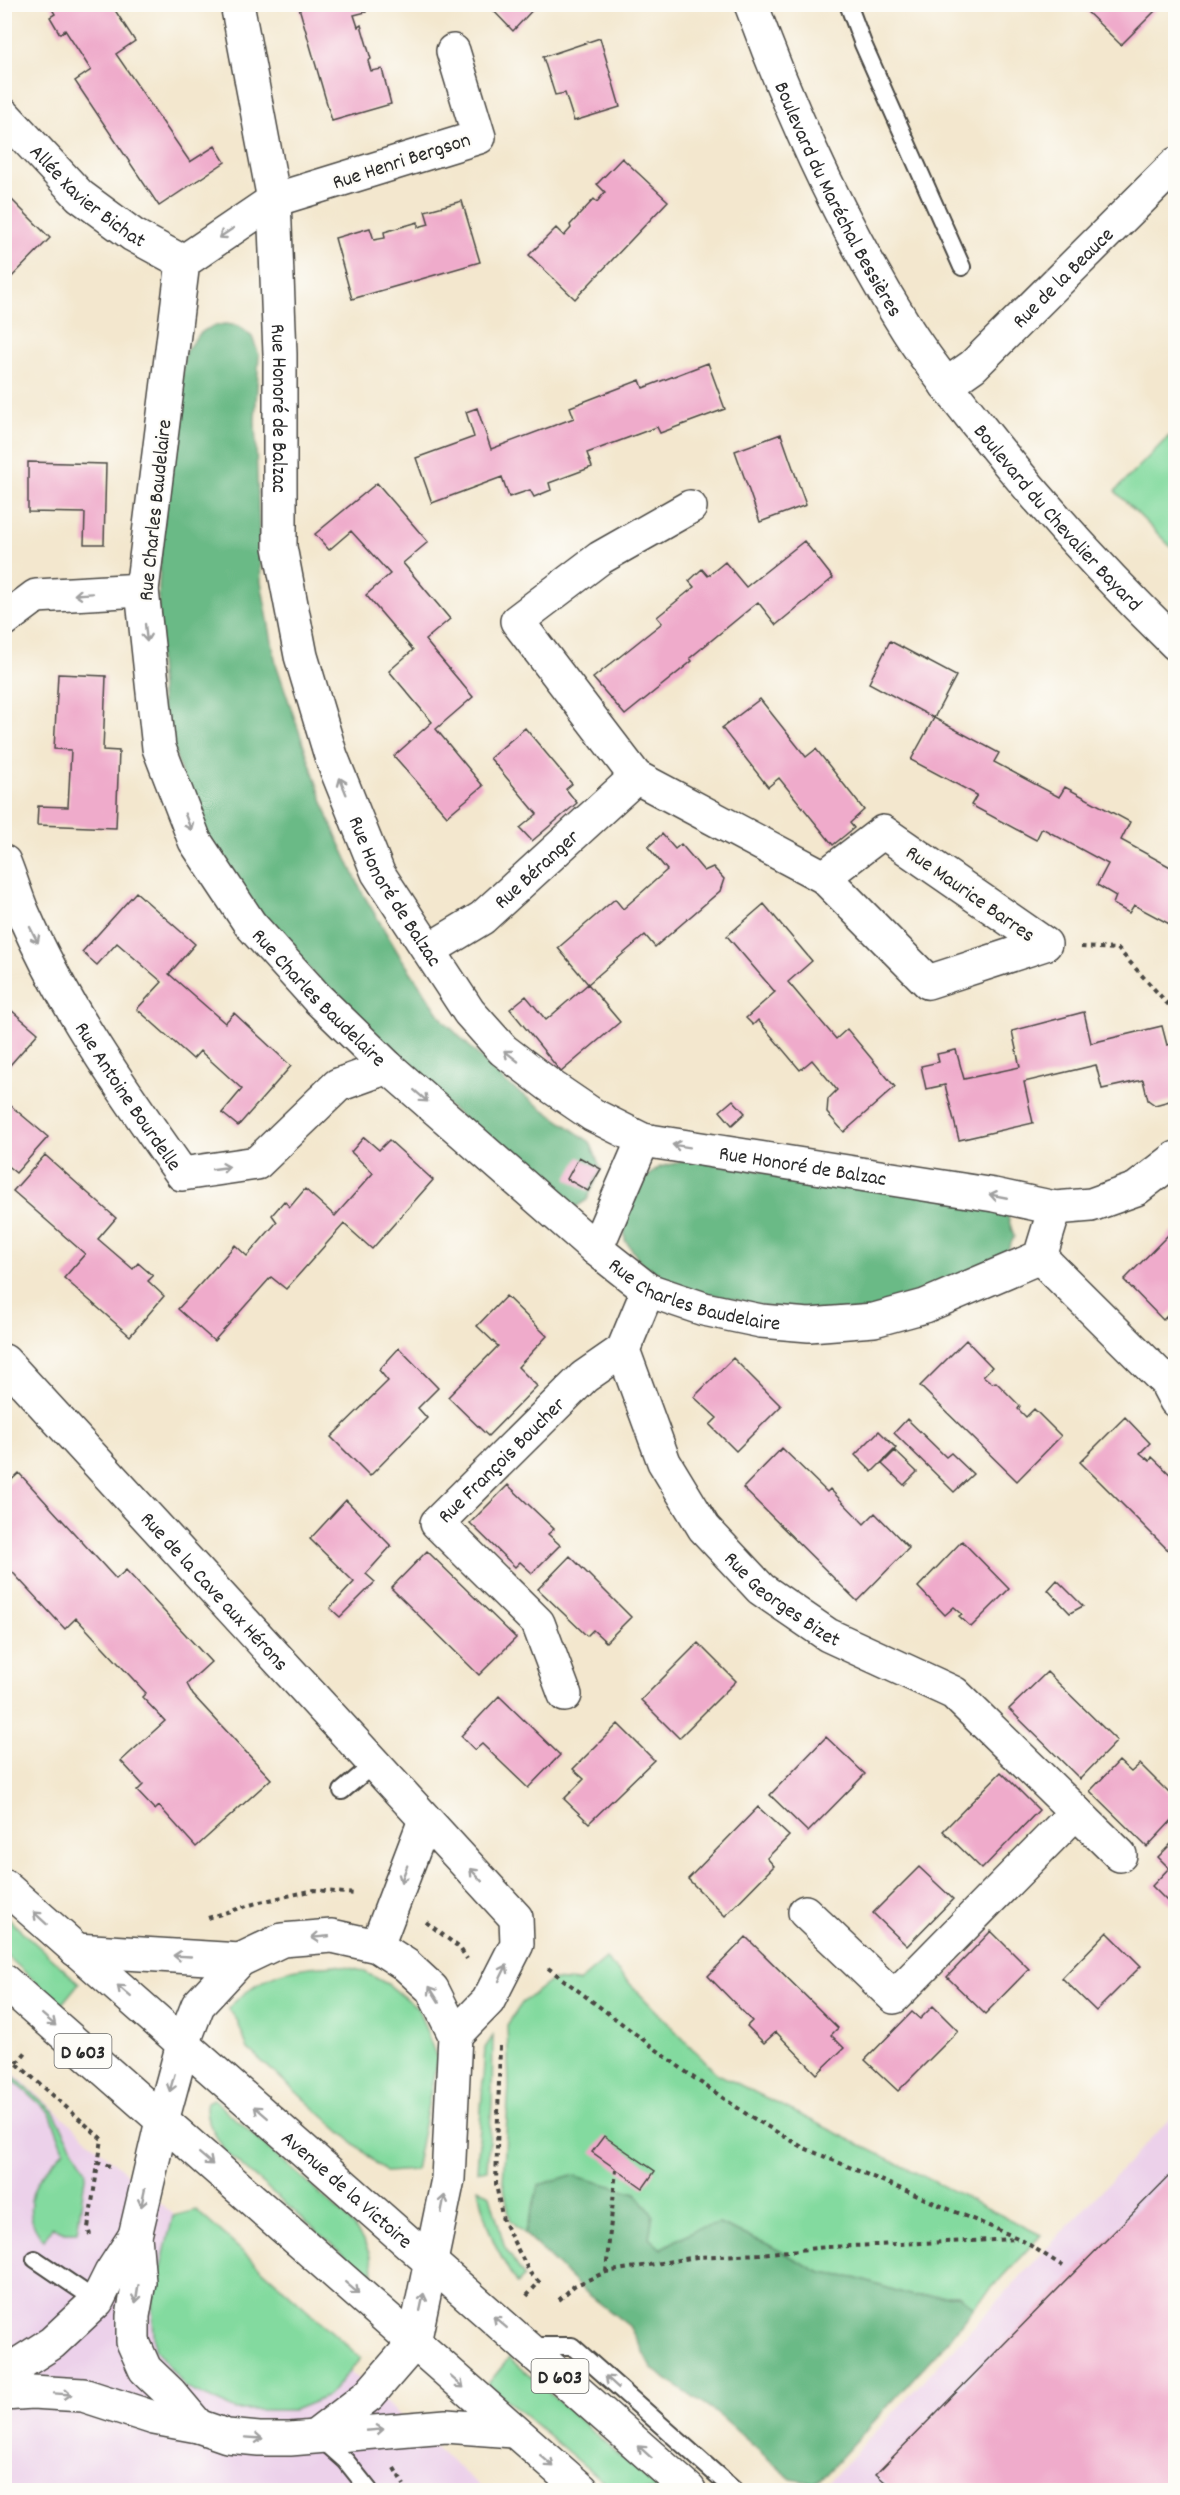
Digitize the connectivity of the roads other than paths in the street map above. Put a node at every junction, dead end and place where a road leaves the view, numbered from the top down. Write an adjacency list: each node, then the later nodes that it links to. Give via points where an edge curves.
1 (237, 4): 7 (street, Rue Honoré de Balzac)
2 (751, 4): 10 (street, Boulevard du Maréchal Bessières, via 800,131 834,201 903,324)
3 (848, 4): 9 (lane)
4 (453, 51): 7 (street, Rue Henri Bergson, via 479,137)
5 (4, 115): 8 (street, Allée Xavier Bichat, via 80,196 133,236)
6 (1176, 164): 10 (street, Rue de la Beauce, via 974,366)
7 (274, 200): 8 (street, one-way to 8); 18 (street, Rue Honoré de Balzac, one-way to 7, via 378,873 331,756 301,656 280,547 280,354)
8 (183, 262): 12 (street, Rue Charles Baudelaire)
9 (962, 267)
10 (946, 385): 14 (street, Boulevard du Chevalier Bayard, via 1034,494)
11 (690, 507): 15 (street, via 600,558 517,621)
12 (142, 590): 13 (street, one-way to 13, via 36,596); 19 (street, Rue Charles Baudelaire, one-way to 19, via 159,748 195,841 249,924 316,998)
13 (4, 620)
14 (1176, 644)
15 (636, 777): 17 (street, Rue Maurice Barres); 18 (street, Rue Béranger, via 482,918)
16 (4, 862): 19 (street, Rue Antoine Bourdelle, one-way to 19, via 23,913 66,998 118,1084 182,1174 257,1163 339,1084)
17 (824, 877): 17 (street, Rue Maurice Barres, via 882,832 1045,944 928,982)
18 (429, 951): 20 (street, Rue Honoré de Balzac, one-way to 18, via 593,1115 503,1050 469,1012)
19 (388, 1067): 23 (street, Rue Charles Baudelaire, one-way to 23)
20 (643, 1140): 22 (street, Rue Honoré de Balzac, one-way to 20); 23 (street)
21 (1176, 1158): 22 (street, Rue Honoré de Balzac, via 1136,1189 1091,1205)
22 (1055, 1208): 24 (street)
23 (596, 1249): 25 (street, Rue Charles Baudelaire)
24 (1040, 1257): 25 (street, Rue Charles Baudelaire, via 925,1306 874,1320 809,1325 761,1321 704,1309); 28 (street)
25 (648, 1290): 26 (street)
26 (623, 1350): 29 (street, Rue François Boucher, via 584,1377 437,1523 538,1623); 32 (street, Rue Georges Bizet, via 664,1462 704,1528 761,1589 828,1635 954,1693)
27 (4, 1361): 30 (street, Rue de la Cave aux Hérons)
28 (1172, 1385)
29 (565, 1695)
30 (375, 1763): 31 (lane); 33 (street, Rue de la Cave aux Hérons)
31 (342, 1791)
32 (1076, 1812): 34 (street, Rue Georges Bizet); 36 (street, via 894,1996)
33 (425, 1820): 37 (street, one-way to 37); 41 (street, Rue de la Cave aux Hérons, one-way to 33, via 488,2001 517,1944 516,1918)
34 (1120, 1855)
35 (4, 1886): 38 (street, Avenue de la Victoire / D 603, one-way to 35)
36 (805, 1912)
37 (377, 1946): 39 (street, one-way to 39, via 332,1936 282,1940); 41 (street, one-way to 37, via 432,1989)
38 (76, 1950): 39 (street, one-way to 38); 42 (street, Avenue de la Victoire / D 603, one-way to 38)
39 (240, 1960): 42 (street, via 198,2005)
40 (4, 1981): 43 (street, D 603, one-way to 43)
41 (455, 2036): 46 (street, one-way to 41, via 448,2178)
42 (183, 2044): 43 (street, one-way to 43); 46 (street, Avenue de la Victoire / D 603, one-way to 42)
43 (162, 2121): 44 (street, one-way to 44); 48 (street, D 603, one-way to 48)
44 (135, 2236): 47 (street); 52 (street, one-way to 52, via 139,2282 133,2342 145,2369)
45 (35, 2259): 47 (lane)
46 (431, 2261): 48 (street, one-way to 46); 49 (street, Avenue de la Victoire / D 603, one-way to 46)
47 (97, 2301): 50 (street, via 52,2343 16,2366)
48 (414, 2343): 53 (street, D 603, one-way to 53); 54 (street, via 369,2395)
49 (526, 2346): 57 (street, Avenue de la Victoire / D 603, one-way to 49); 58 (lane, one-way to 49, via 572,2346)
50 (4, 2379)
51 (4, 2394): 52 (street, one-way to 52, via 83,2395 154,2418)
52 (198, 2426): 54 (street, one-way to 54, via 227,2436 259,2439)
53 (513, 2431): 54 (street, one-way to 53, via 446,2426); 56 (street, D 603, one-way to 56)
54 (317, 2435): 55 (lane, via 346,2461)
55 (369, 2490)
56 (582, 2490)
57 (688, 2490)
58 (734, 2490)

